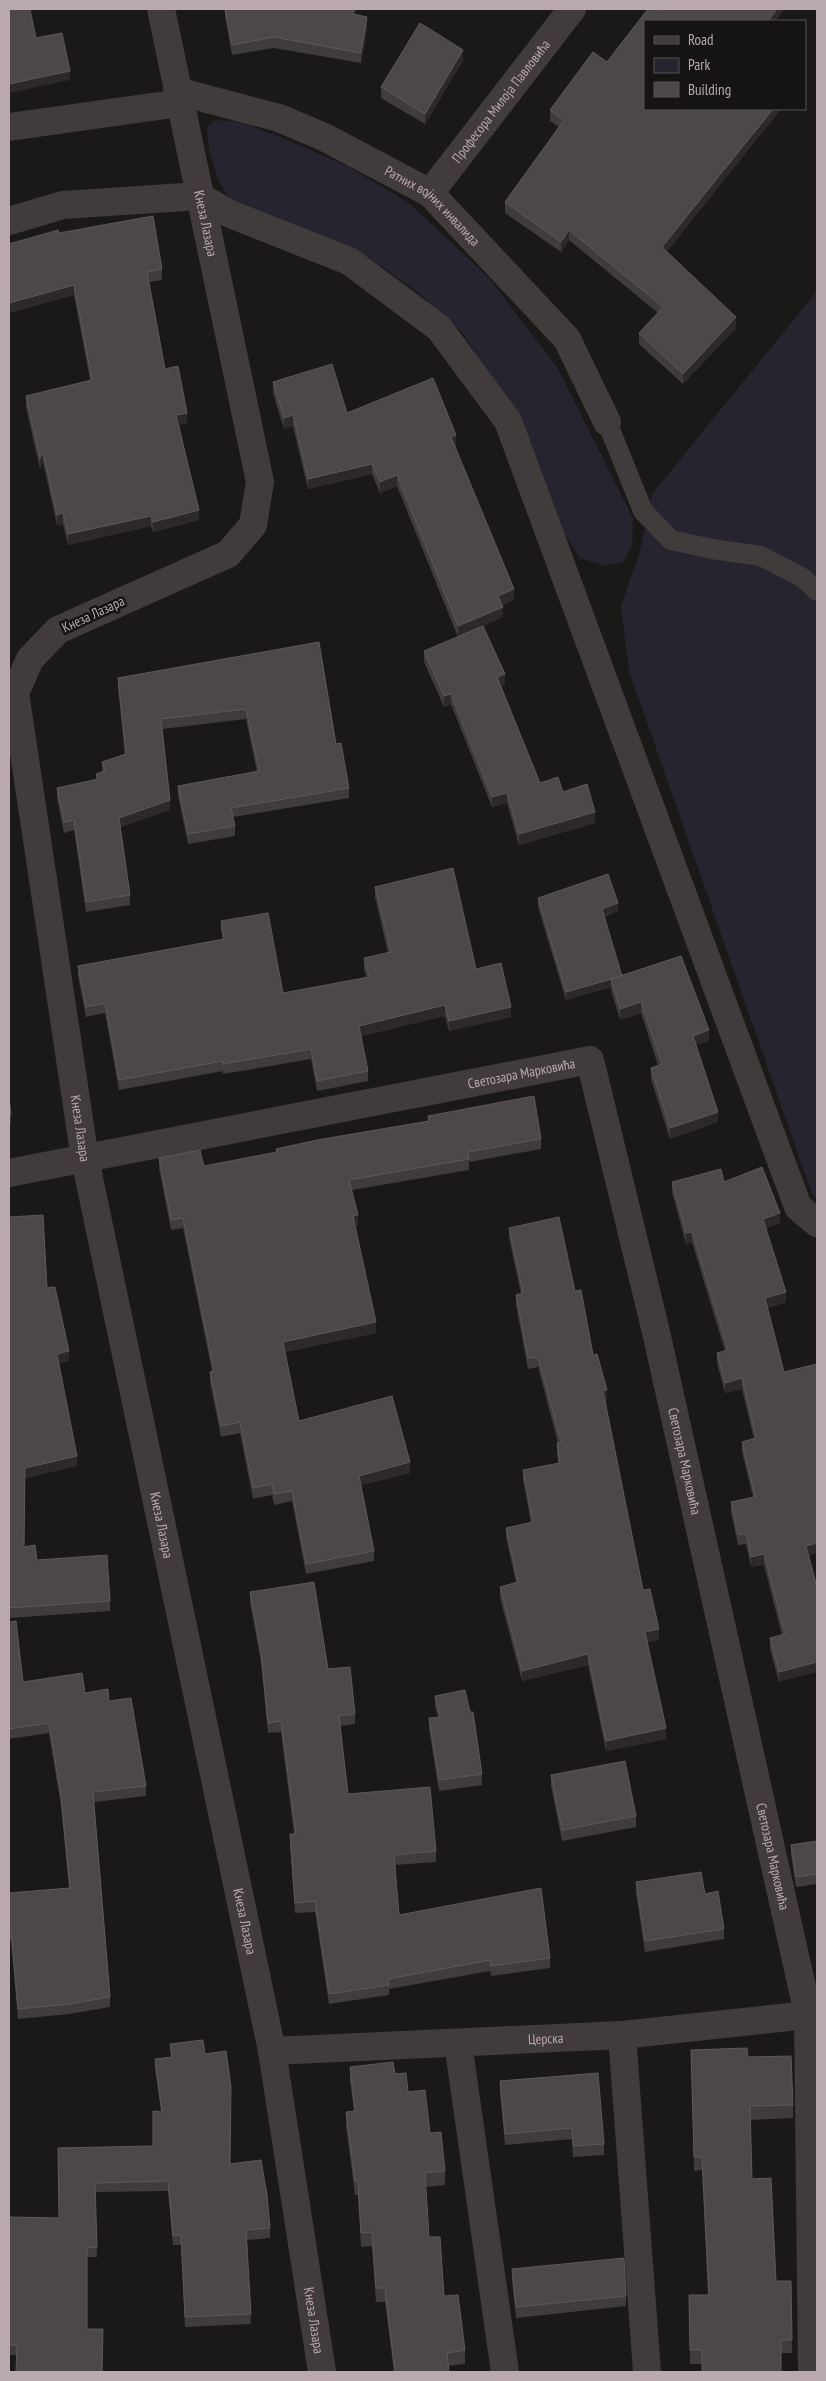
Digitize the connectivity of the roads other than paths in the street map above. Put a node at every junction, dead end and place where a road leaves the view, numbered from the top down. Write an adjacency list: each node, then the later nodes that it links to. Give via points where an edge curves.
1 (161, 9): 3 (street, Кнеза Лазара)
2 (572, 9): 5 (street, Професора Милоја Павловића)
3 (179, 97): 4 (street, Ратних војних инвалида); 5 (street, Ратних војних инвалида, via 279,118 324,137); 6 (street, Кнеза Лазара)
4 (9, 127)
5 (430, 193): 8 (street, Ратних војних инвалида, via 567,339)
6 (199, 196): 7 (street, via 63,205); 10 (street, Кнеза Лазара, via 260,482 253,526 228,554 58,630 30,659 15,693); 12 (street, via 230,214 349,261 439,328 508,421 798,1207)
7 (9, 221)
8 (607, 422): 9 (lane, via 643,511 671,540 712,550 761,556 803,578)
9 (817, 591)
10 (85, 1158): 11 (street); 13 (street, Светозара Марковића, via 590,1060); 16 (street, Кнеза Лазара)
11 (9, 1173)
12 (817, 1223)
13 (813, 2014): 14 (street, Церска); 20 (street, Светозара Марковића)
14 (622, 2035): 15 (street, Церска); 19 (street)
15 (458, 2043): 16 (street, Церска); 18 (street)
16 (272, 2051): 17 (street, Кнеза Лазара)
17 (322, 2372)
18 (505, 2372)
19 (647, 2372)
20 (812, 2372)

